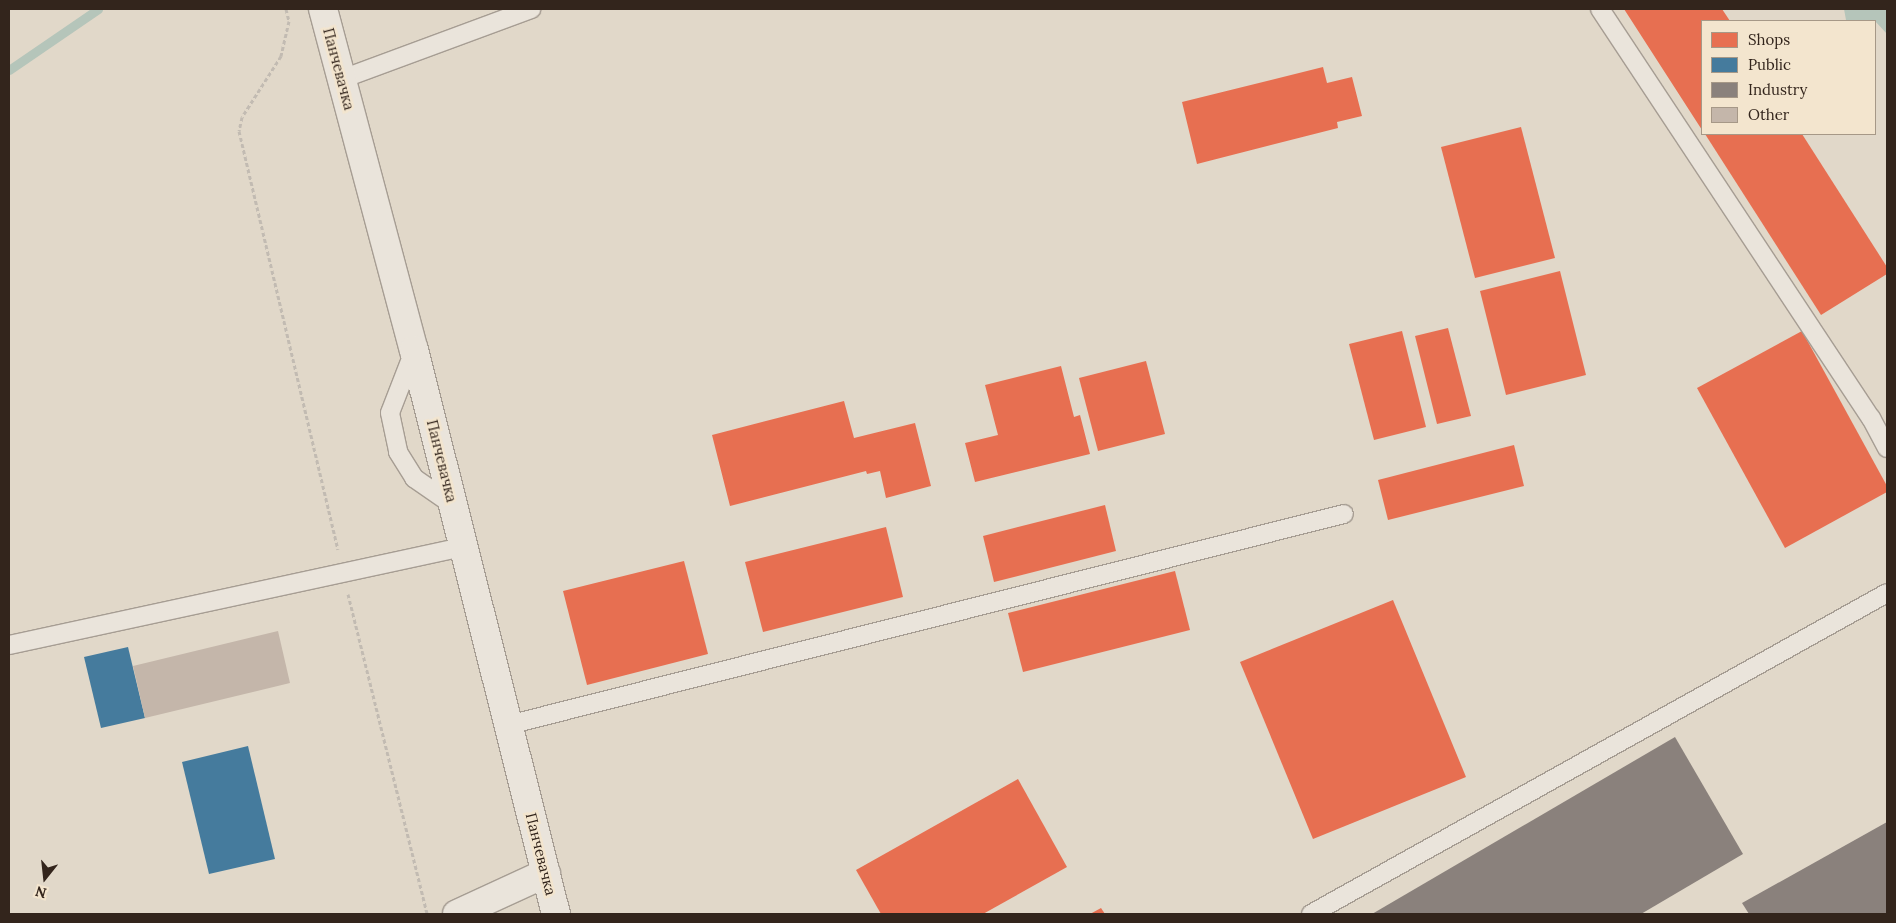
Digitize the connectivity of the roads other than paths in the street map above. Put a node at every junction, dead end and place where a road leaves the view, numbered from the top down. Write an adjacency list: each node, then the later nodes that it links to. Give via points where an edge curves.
1 (323, 9): 4 (street, Панчевачка)
2 (531, 9): 4 (lane)
3 (1600, 9): 6 (lane, via 1871,418)
4 (342, 79): 5 (street, Панчевачка)
5 (414, 350): 7 (street, Панчевачка); 7 (lane, via 390,413 398,452 414,478)
6 (1887, 448)
7 (453, 505): 9 (street, Панчевачка)
8 (1344, 514): 12 (lane)
9 (464, 547): 11 (lane); 12 (street, Панчевачка)
10 (1887, 593): 16 (lane)
11 (9, 645)
12 (508, 725): 13 (street, Панчевачка)
13 (546, 873): 14 (street); 15 (street, Панчевачка)
14 (457, 914)
15 (556, 914)
16 (1311, 914)

